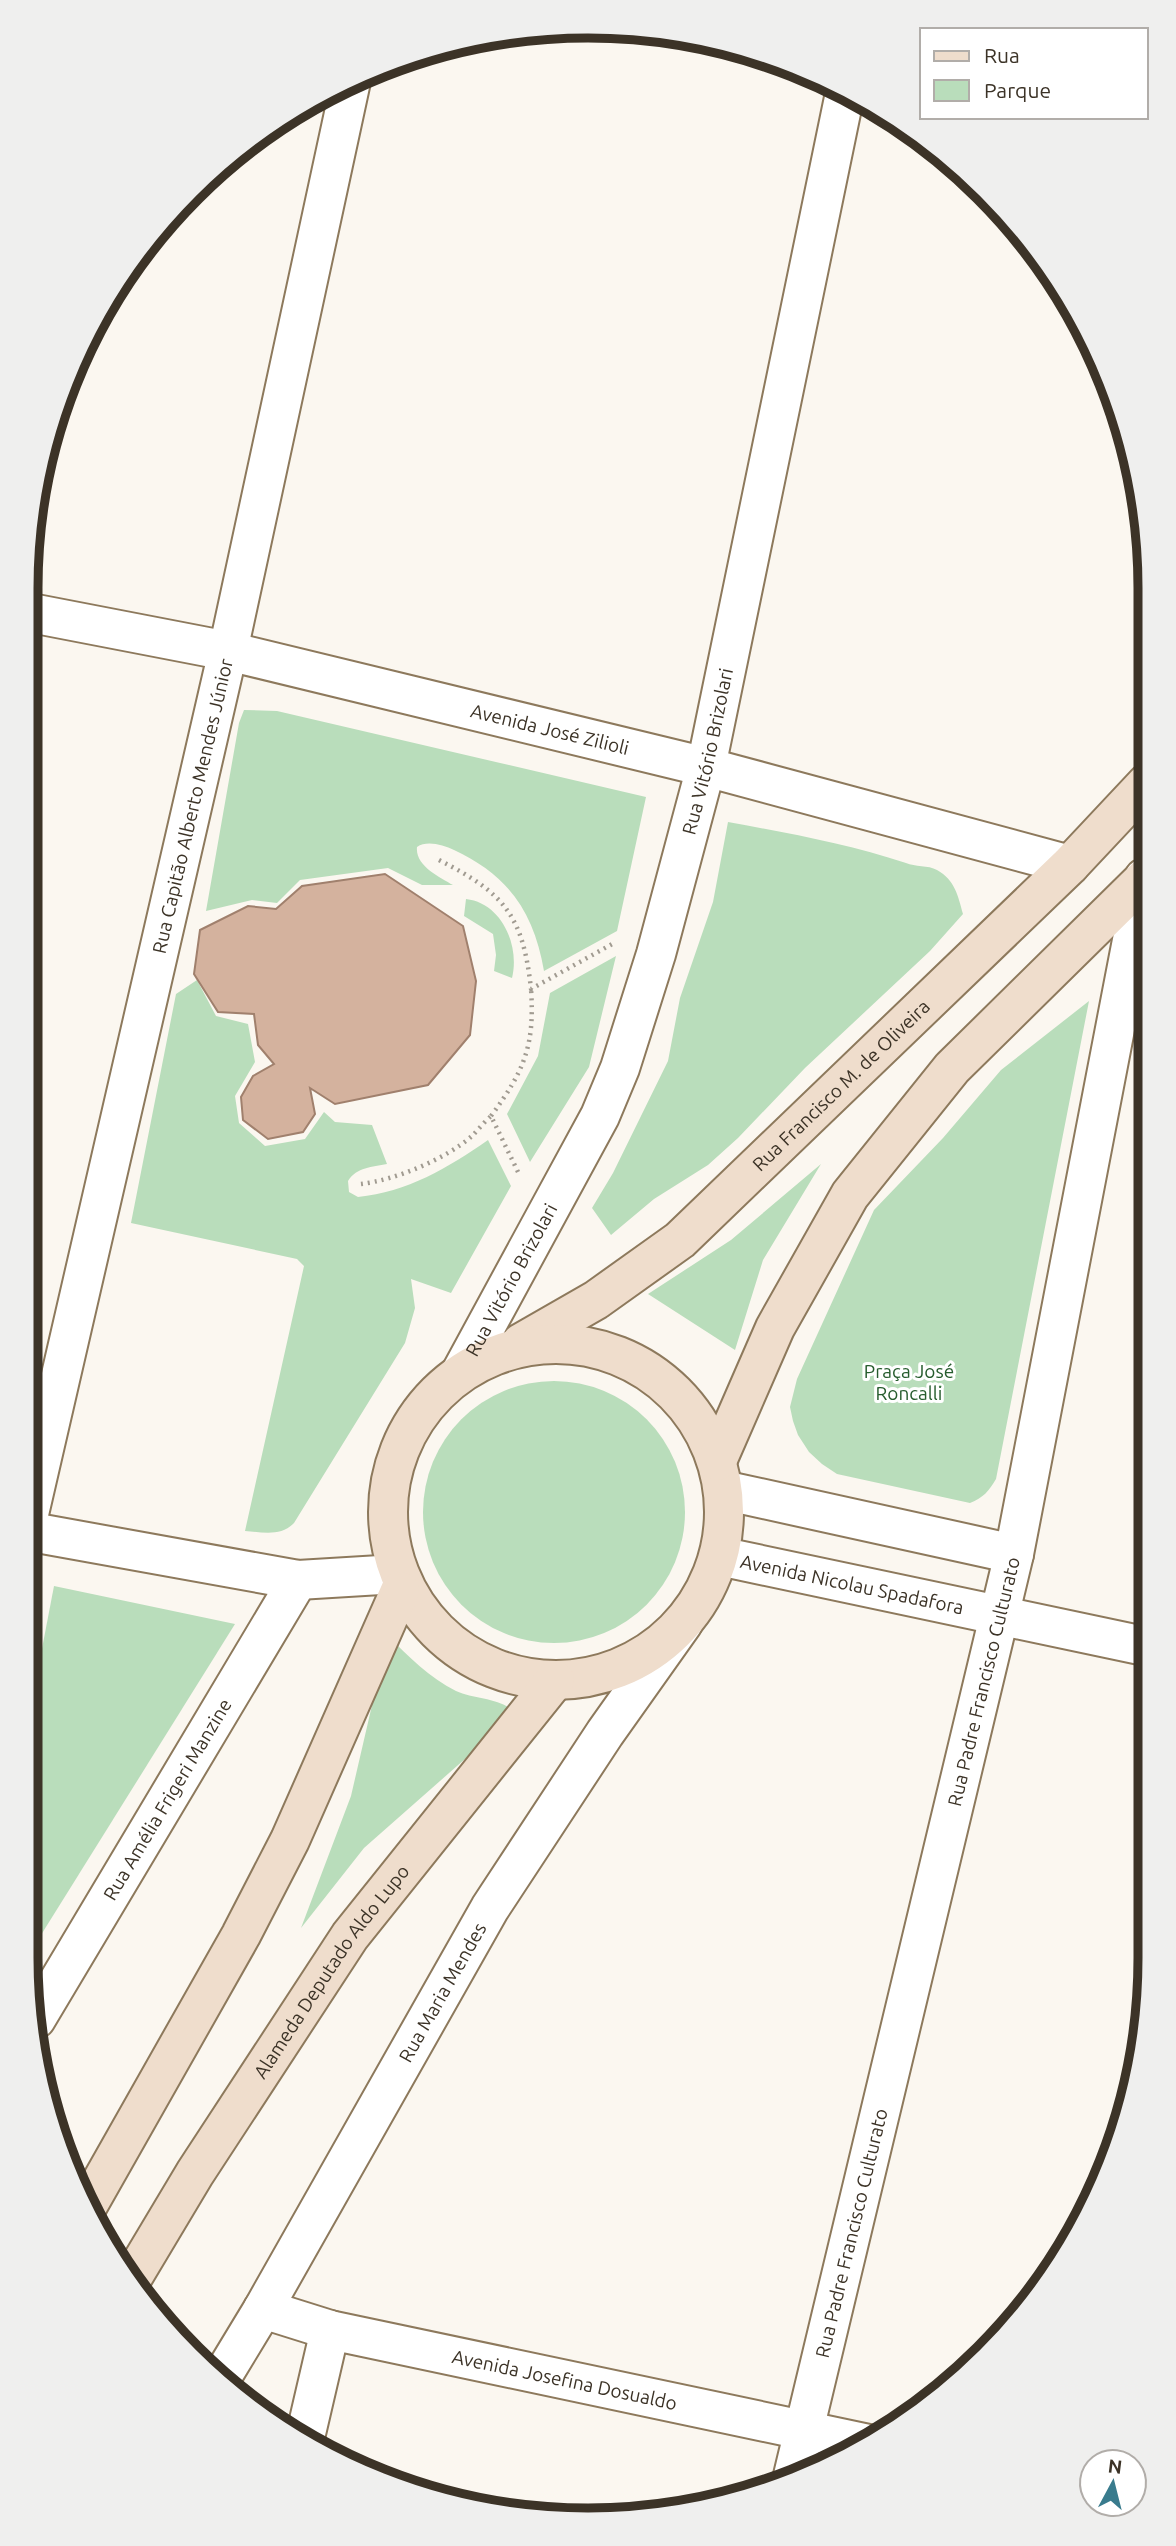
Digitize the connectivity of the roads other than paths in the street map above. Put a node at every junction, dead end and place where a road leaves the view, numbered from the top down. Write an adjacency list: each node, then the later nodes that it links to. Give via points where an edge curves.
1 (348, 93): 4 (street, Rua Capitão Alberto Mendes Júnior)
2 (843, 102): 5 (street, Rua Vitório Brizolari)
3 (38, 614): 4 (street, Avenida José Zilioli)
4 (228, 651): 5 (street, Avenida José Zilioli); 13 (street, Rua Capitão Alberto Mendes Júnior)
5 (706, 767): 7 (street, Avenida José Zilioli); 11 (street, Rua Vitório Brizolari, via 620,1068 600,1116)
6 (1138, 793): 7 (main road, Rua Francisco M. de Oliveira)
7 (1070, 865): 10 (main road, Rua Francisco M. de Oliveira, via 680,1240 596,1300)
8 (1138, 884): 12 (main road, via 952,1068 850,1195 775,1328)
9 (1138, 913): 15 (street, Rua Padre Francisco Culturato)
10 (509, 1351): 11 (main road); 12 (main road, via 560,1343 611,1353 657,1377 694,1414)
11 (461, 1372): 18 (main road, via 423,1407 398,1452 387,1503)
12 (720, 1475): 15 (street); 16 (main road)
13 (38, 1477)
14 (38, 1531): 17 (street)
15 (1014, 1554): 19 (street, Rua Padre Francisco Culturato)
16 (719, 1556): 19 (street, Avenida Nicolau Spadafora); 20 (main road, via 705,1592)
17 (298, 1580): 18 (street); 23 (street, Rua Amélia Frigeri Manzine)
18 (398, 1582): 22 (main road, via 436,1630 471,1657 511,1674); 24 (main road, via 290,1840)
19 (999, 1614): 21 (street, Avenida Nicolau Spadafora); 30 (street, Rua Padre Francisco Culturato)
20 (683, 1623): 22 (main road, via 647,1654 603,1673); 26 (street, Rua Maria Mendes, via 490,1908)
21 (1138, 1645)
22 (555, 1680): 25 (main road, Alameda Deputado Aldo Lupo, via 350,1936)
23 (41, 2010)
24 (93, 2196)
25 (137, 2271)
26 (263, 2309): 27 (street, Avenida Josefina Dosualdo); 28 (street, Rua Maria Mendes)
27 (330, 2330): 29 (street); 30 (street, Avenida Josefina Dosualdo)
28 (226, 2371)
29 (307, 2430)
30 (802, 2430): 31 (street, Avenida Josefina Dosualdo); 32 (street, Rua Padre Francisco Culturato)
31 (851, 2440)
32 (795, 2467)

